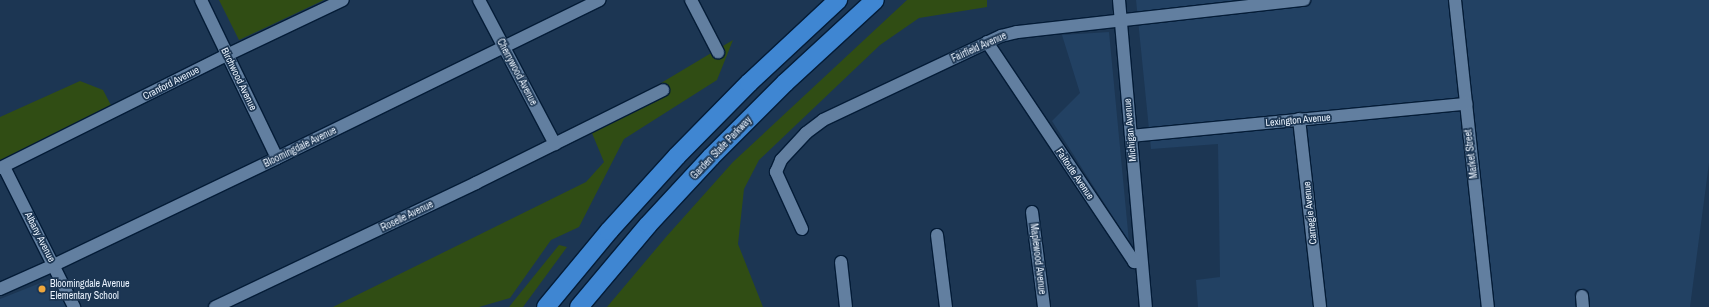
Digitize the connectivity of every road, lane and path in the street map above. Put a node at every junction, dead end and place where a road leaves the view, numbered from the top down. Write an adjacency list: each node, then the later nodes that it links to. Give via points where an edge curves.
1 (201, 0): 15 (street, Birchwood Avenue)
2 (343, 0): 15 (street, Cranford Avenue)
3 (479, 0): 13 (street, Cherrywood Avenue)
4 (599, 0): 13 (street, Bloomingdale Avenue)
5 (691, 0): 14 (street)
6 (838, 0): 32 (highway, via 744,88 677,156 609,231)
7 (875, 0): 33 (highway, Garden State Parkway, via 710,157)
8 (1119, 0): 11 (street, Michigan Avenue)
9 (1304, 0): 11 (street, Fairfield Avenue)
10 (1456, 0): 17 (street, Market Street)
11 (1122, 21): 12 (street, Fairfield Avenue, via 1013,33); 19 (street, Michigan Avenue)
12 (988, 42): 24 (street, Fairfield Avenue, via 823,120 806,133 781,160 776,172); 26 (street, Faitoute Avenue, via 1134,262)
13 (504, 47): 20 (street, Cherrywood Avenue); 21 (street, Bloomingdale Avenue)
14 (718, 52)
15 (227, 55): 21 (street, Birchwood Avenue); 22 (street, Cranford Avenue)
16 (663, 90): 20 (street, Roselle Avenue)
17 (1466, 104): 18 (street, Lexington Avenue); 39 (street, Market Street)
18 (1299, 119): 19 (street, Lexington Avenue); 38 (street, Carnegie Avenue)
19 (1131, 136): 26 (street, Michigan Avenue)
20 (555, 144): 31 (street, Roselle Avenue)
21 (277, 158): 28 (street, Bloomingdale Avenue)
22 (2, 167): 28 (street, Albany Avenue)
23 (1032, 212): 36 (street, Maplewood Avenue)
24 (802, 229)
25 (937, 235): 35 (street)
26 (1140, 261): 37 (street)
27 (841, 262): 34 (street)
28 (54, 265): 29 (street, Bloomingdale Avenue); 30 (street, Albany Avenue)
29 (0, 289)
30 (74, 307)
31 (215, 307)
32 (546, 307)
33 (579, 307)
34 (846, 307)
35 (946, 307)
36 (1044, 307)
37 (1146, 307)
38 (1320, 307)
39 (1488, 307)

